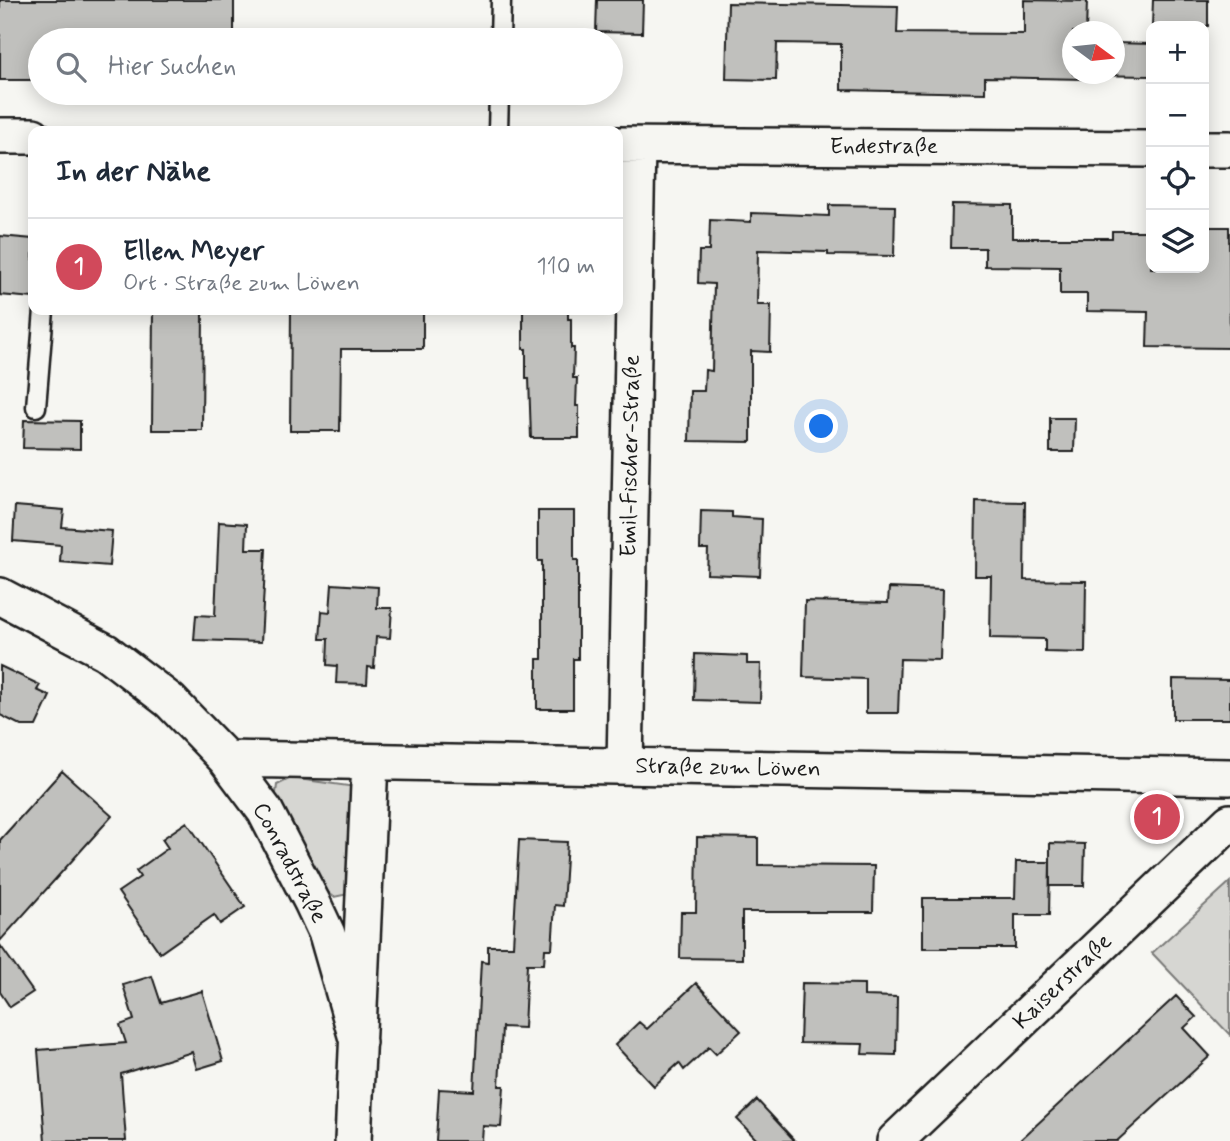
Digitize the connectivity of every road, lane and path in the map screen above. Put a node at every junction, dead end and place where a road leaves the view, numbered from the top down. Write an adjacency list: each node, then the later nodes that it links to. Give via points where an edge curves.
1 (501, 0): 2 (lane)
2 (500, 28)
3 (499, 105): 4 (lane)
4 (498, 126)
5 (0, 136): 6 (street)
6 (28, 136)
7 (627, 146): 8 (street, Endestraße); 16 (street, Emil-Fischer-Straße)
8 (1146, 149)
9 (1209, 149): 10 (street)
10 (1230, 149)
11 (44, 315): 12 (lane)
12 (36, 407)
13 (0, 596): 14 (street, Conradstraße, via 106,652 170,701)
14 (226, 759): 15 (street, Straße zum Löwen); 19 (street, Conradstraße, via 265,811 327,934)
15 (370, 762): 16 (street, Straße zum Löwen); 19 (street, Conradstraße)
16 (625, 766): 17 (street, Straße zum Löwen)
17 (1230, 777)
18 (1230, 822): 21 (street, Kaiserstraße)
19 (358, 1042): 20 (street, Conradstraße)
20 (353, 1141)
21 (895, 1141)

